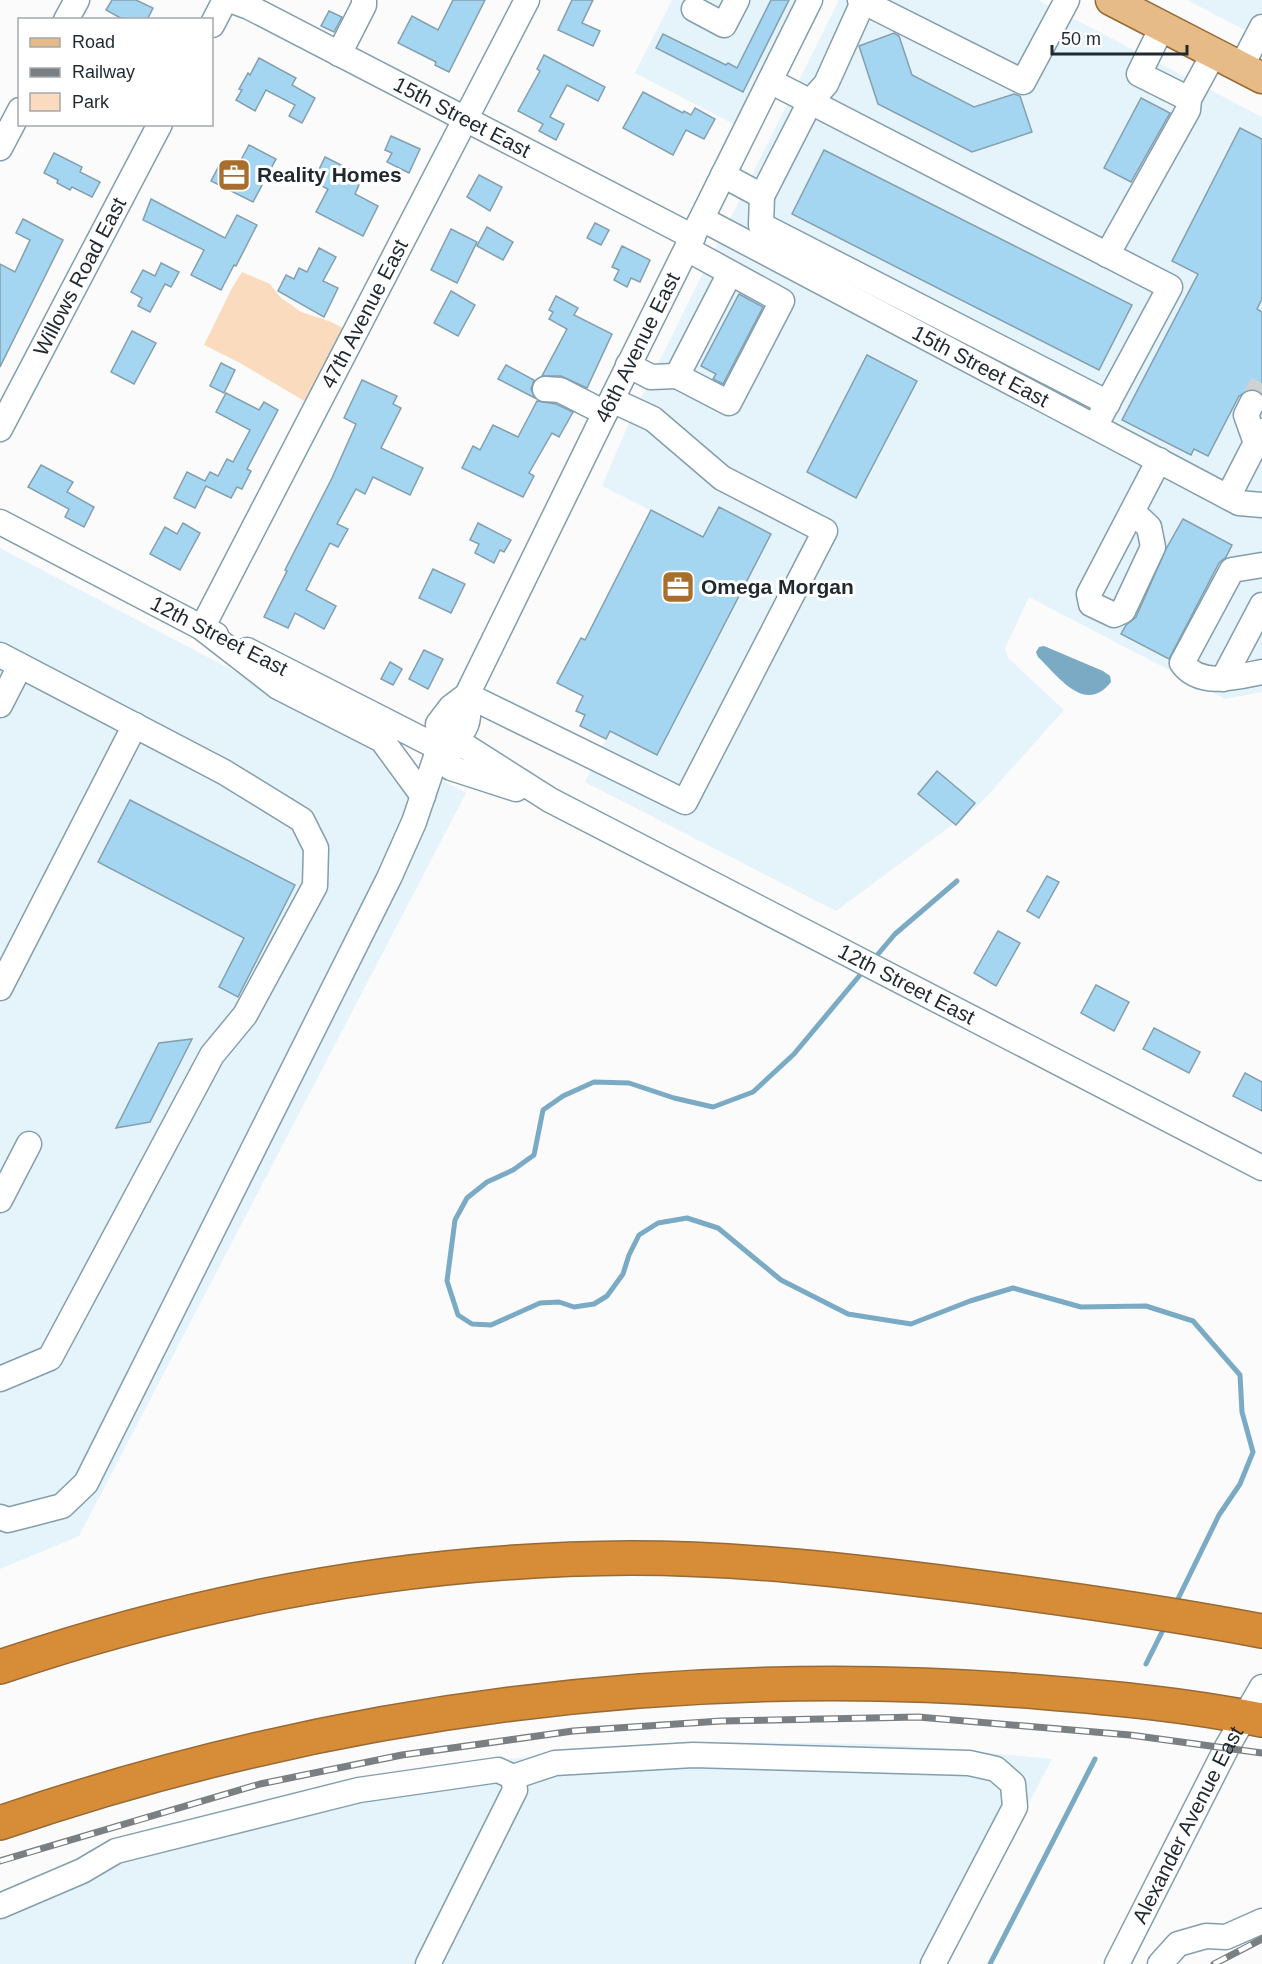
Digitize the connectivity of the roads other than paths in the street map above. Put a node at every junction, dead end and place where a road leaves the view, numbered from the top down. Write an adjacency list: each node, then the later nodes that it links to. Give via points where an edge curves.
1 (77, 0): 12 (street)
2 (225, 0): 13 (street)
3 (230, 0): 17 (street, 15th Street East)
4 (364, 0): 17 (street)
5 (527, 0): 23 (street, 47th Avenue East)
6 (737, 0): 11 (street, via 724,25)
7 (810, 0): 19 (street, 46th Avenue East)
8 (1067, 0): 10 (street, via 1023,82)
9 (1111, 0): 14 (main road)
10 (862, 1): 21 (street, via 826,84)
11 (694, 9)
12 (67, 18)
13 (213, 24)
14 (1162, 27): 16 (main road); 20 (street, via 1139,74)
15 (1262, 27): 18 (street)
16 (1214, 53): 18 (main road); 20 (street)
17 (339, 54): 23 (street, 15th Street East)
18 (1252, 73)
19 (770, 81): 21 (street); 26 (street, 46th Avenue East)
20 (1189, 99): 30 (street, via 1188,111)
21 (810, 102): 27 (street); 30 (street)
22 (18, 114): 25 (street)
23 (465, 119): 28 (street, 15th Street East); 52 (street, 47th Avenue East)
24 (159, 126): 43 (street, Willows Road East)
25 (0, 148)
26 (723, 176): 27 (street); 28 (street, 46th Avenue East)
27 (762, 196): 29 (street, via 761,225)
28 (694, 235): 29 (street, 15th Street East); 31 (street); 35 (street, 46th Avenue East)
29 (791, 253): 32 (street); 33 (street, 15th Street East)
30 (1107, 255): 39 (street, via 1170,287)
31 (730, 273): 37 (street); 37 (street, via 782,301 729,403)
32 (924, 309): 33 (street); 34 (street)
33 (912, 330): 36 (street, 15th Street East)
34 (1007, 351): 36 (street); 39 (street)
35 (628, 365): 37 (street, via 651,377); 41 (street, 46th Avenue East)
36 (994, 373): 42 (street, 15th Street East)
37 (677, 376)
38 (544, 389): 41 (street, via 560,390)
39 (1108, 403): 42 (street)
40 (1252, 403): 44 (street, via 1246,415)
41 (608, 406): 57 (street, 46th Avenue East); 57 (street, via 653,419 722,478 825,531 685,802)
42 (1095, 427): 45 (street, 15th Street East)
43 (0, 429)
44 (1259, 437): 46 (street)
45 (1159, 460): 46 (street, 15th Street East); 48 (street)
46 (1228, 497): 47 (street, 15th Street East)
47 (1261, 509)
48 (1133, 512)
49 (0, 522): 52 (street, 12th Street East)
50 (1262, 565): 56 (street, via 1232,570 1182,663 1197,674)
51 (1262, 605): 53 (street)
52 (202, 628): 60 (street, 12th Street East); 61 (street, via 278,687 382,740)
53 (1256, 632): 56 (street)
54 (10, 660): 58 (street); 59 (street)
55 (1262, 672): 56 (street)
56 (1223, 679)
57 (467, 696): 60 (street, 46th Avenue East, via 451,707 438,724)
58 (0, 705)
59 (135, 725): 62 (street); 66 (street, via 224,772 302,820 316,848 315,886 245,1015 212,1055 50,1358)
60 (440, 748): 61 (street); 64 (street, 12th Street East, via 465,746 550,800)
61 (423, 796): 67 (street, via 389,878 86,1483 62,1506 8,1520)
62 (0, 988)
63 (29, 1144): 65 (street)
64 (1262, 1168)
65 (0, 1200)
66 (0, 1379)
67 (0, 1518)
68 (1262, 1631): 69 (highway, via 1119,1607 794,1566 697,1559 565,1560 434,1569 298,1589 156,1621)
69 (0, 1667)
70 (1262, 1687): 71 (street, Alexander Avenue East)
71 (1253, 1718): 73 (highway, via 1101,1697 972,1687 698,1686 599,1694 372,1725 221,1757); 76 (street, Alexander Avenue East)
72 (513, 1777): 74 (street, via 498,1770 359,1790 116,1851 82,1871); 77 (street, via 515,1790); 78 (street, via 555,1763 693,1755 969,1763 996,1769 1013,1784 1015,1807)
73 (0, 1822)
74 (0, 1906)
75 (1262, 1921): 79 (street, via 1226,1937 1206,1936 1178,1944)
76 (1125, 1961)
77 (428, 1964)
78 (933, 1964)
79 (1160, 1964)

